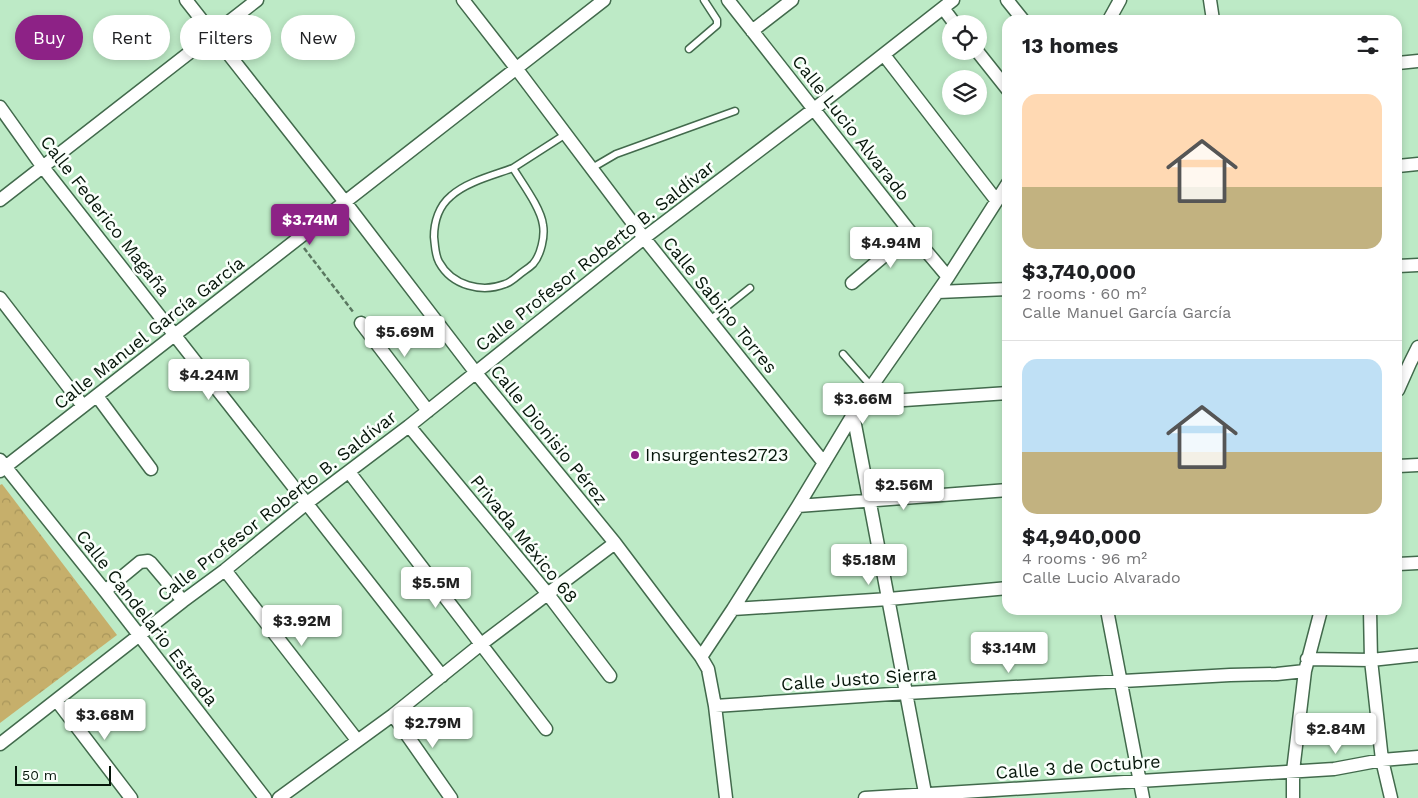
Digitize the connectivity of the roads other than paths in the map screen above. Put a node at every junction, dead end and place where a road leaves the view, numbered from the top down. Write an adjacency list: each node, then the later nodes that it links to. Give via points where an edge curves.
1 (186, 0): 12 (street, Calle Dionisio Pérez)
2 (258, 0): 13 (street)
3 (463, 0): 25 (street, Calle Sabino Torres)
4 (604, 0): 25 (street, Calle Manuel García García)
5 (704, 0): 18 (lane, via 717,25)
6 (728, 0): 17 (street, Calle Lucio Alvarado)
7 (792, 0): 17 (street)
8 (1007, 0): 14 (street)
9 (1120, 0): 15 (street)
10 (1210, 0): 16 (street)
11 (948, 4): 19 (street, Calle Profesor Roberto B. Saldívar)
12 (198, 15)
13 (239, 15)
14 (1019, 15)
15 (1112, 15)
16 (1212, 15)
17 (752, 31): 28 (street, Calle Lucio Alvarado)
18 (689, 49)
19 (884, 55): 28 (street, Calle Profesor Roberto B. Saldívar); 38 (street)
20 (180, 60): 32 (street)
21 (233, 60): 39 (street, Calle Dionisio Pérez)
22 (984, 60): 26 (street)
23 (1418, 61): 24 (street)
24 (1402, 63)
25 (516, 68): 30 (street, Calle Sabino Torres); 39 (street, Calle Manuel García García)
26 (1002, 82)
27 (0, 107): 32 (street, Calle Federico Magaña)
28 (814, 109): 40 (street, Calle Lucio Alvarado); 41 (street, Calle Profesor Roberto B. Saldívar)
29 (735, 111): 35 (lane, via 616,154)
30 (566, 134): 34 (lane); 35 (street, Calle Sabino Torres)
31 (1418, 164): 33 (street)
32 (42, 166): 37 (street); 52 (street, Calle Federico Magaña)
33 (1402, 166)
34 (513, 168): 34 (lane, via 464,187 440,208 434,226 435,248 439,262 460,283 491,289 508,284 539,255 544,226 541,215)
35 (592, 168): 41 (street, Calle Sabino Torres)
36 (1002, 192): 38 (street)
37 (0, 200)
38 (996, 200): 44 (street)
39 (345, 202): 52 (street, Calle Manuel García García); 56 (street, Calle Dionisio Pérez)
40 (911, 233): 44 (street, Calle Lucio Alvarado); 45 (street)
41 (644, 238): 50 (street, Calle Sabino Torres); 56 (street, Calle Profesor Roberto B. Saldívar)
42 (1418, 265): 43 (street)
43 (1402, 266)
44 (948, 277): 48 (street)
45 (852, 283)
46 (750, 288): 50 (lane)
47 (1002, 289): 48 (street)
48 (938, 292): 58 (street)
49 (0, 298): 61 (street)
50 (710, 320): 65 (street, Calle Sabino Torres)
51 (361, 322): 63 (street)
52 (175, 335): 60 (street, Calle Manuel García García); 73 (street, Calle Federico Magaña)
53 (1418, 348): 55 (street)
54 (843, 354): 58 (lane)
55 (1408, 363): 57 (street)
56 (476, 373): 63 (street, Calle Profesor Roberto B. Saldívar); 75 (street, Calle Dionisio Pérez)
57 (1402, 379)
58 (872, 387): 62 (street)
59 (1002, 394): 62 (street)
60 (97, 396): 61 (street, Calle Manuel García García); 69 (street)
61 (83, 406): 67 (street, Calle Manuel García García)
62 (857, 409): 65 (street); 72 (street)
63 (428, 411): 64 (street, Calle Profesor Roberto B. Saldívar)
64 (409, 426): 70 (street, Calle Profesor Roberto B. Saldívar); 81 (street, Privada México 68)
65 (824, 463): 74 (street)
66 (1418, 465): 68 (street)
67 (2, 466): 80 (street, Calle Candelario Estrada)
68 (1402, 466)
69 (151, 469)
70 (349, 472): 73 (street, Calle Profesor Roberto B. Saldívar); 89 (street)
71 (1002, 490): 72 (street)
72 (870, 500): 74 (street); 82 (street)
73 (308, 503): 78 (street, Calle Profesor Roberto B. Saldívar); 94 (street, Calle Federico Magaña)
74 (798, 506): 84 (street)
75 (615, 543): 81 (street); 91 (street, Calle Dionisio Pérez)
76 (1418, 563): 77 (street)
77 (1402, 564)
78 (225, 570): 83 (street, Calle Profesor Roberto B. Saldívar); 102 (street)
79 (1002, 589): 82 (street)
80 (105, 591): 83 (street, via 140,562 148,561); 88 (street, Calle Candelario Estrada)
81 (547, 593): 89 (street); 95 (street, Privada México 68)
82 (889, 599): 84 (street); 97 (street)
83 (183, 601): 88 (street, Calle Profesor Roberto B. Saldívar)
84 (733, 608): 91 (street)
85 (1108, 615): 96 (street)
86 (1319, 615): 93 (street)
87 (1370, 615): 92 (street)
88 (140, 636): 98 (street, Calle Profesor Roberto B. Saldívar); 110 (street, Calle Candelario Estrada)
89 (480, 645): 94 (street); 101 (street)
90 (1418, 655): 92 (street, Calle Justo Sierra)
91 (701, 657): 99 (street, Calle Dionisio Pérez, via 708,669)
92 (1372, 660): 93 (street, Calle Justo Sierra); 105 (street)
93 (1306, 665): 96 (street, Calle Justo Sierra, via 1277,674); 106 (street)
94 (442, 676): 100 (street)
95 (610, 676)
96 (1121, 682): 97 (street, Calle Justo Sierra); 107 (street)
97 (907, 694): 99 (street, Calle Justo Sierra); 108 (street)
98 (56, 701): 103 (street, Calle Profesor Roberto B. Saldívar); 109 (street)
99 (715, 706): 113 (street, Calle Dionisio Pérez)
100 (393, 715): 102 (street); 112 (street)
101 (546, 729)
102 (357, 740): 111 (street)
103 (0, 744)
104 (1418, 757): 105 (street)
105 (1382, 760): 106 (street, Calle 3 de Octubre, via 1334,769); 117 (street)
106 (1293, 771): 107 (street, Calle 3 de Octubre); 116 (street)
107 (1140, 780): 108 (street, Calle 3 de Octubre); 115 (street)
108 (926, 796): 114 (street, Calle 3 de Octubre)
109 (131, 798)
110 (265, 798)
111 (279, 798)
112 (451, 798)
113 (726, 798)
114 (865, 798)
115 (1144, 798)
116 (1293, 798)
117 (1391, 798)

